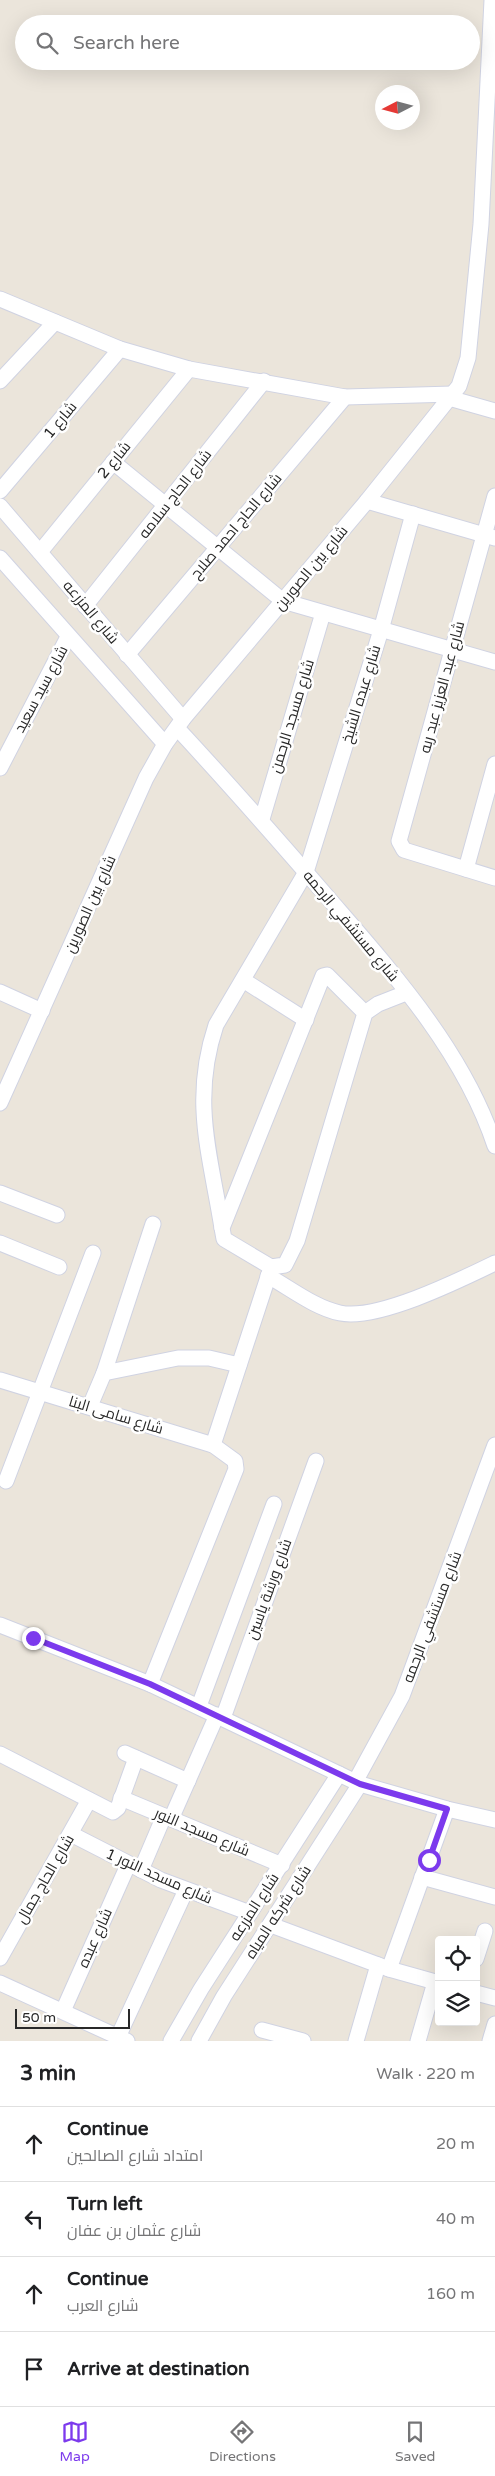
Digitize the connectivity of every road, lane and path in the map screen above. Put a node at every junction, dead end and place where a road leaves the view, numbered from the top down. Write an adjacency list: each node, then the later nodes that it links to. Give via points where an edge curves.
1 (492, 0): 2 (street, شارع بين الصورين)
2 (493, 56): 3 (street, شارع بين الصورين)
3 (490, 142): 4 (street, شارع بين الصورين)
4 (488, 225): 11 (street, شارع بين الصورين, via 467,368)
5 (2, 299): 6 (street)
6 (55, 322): 7 (street); 9 (street)
7 (120, 349): 8 (street); 15 (street, شارع 1)
8 (189, 369): 10 (street); 14 (street, شارع 2)
9 (0, 381)
10 (264, 381): 12 (street); 19 (street, شارع الحاج سلامه)
11 (451, 396): 12 (street); 13 (street); 17 (street, شارع بين الصورين)
12 (345, 397): 23 (street, شارع الحاج احمد صلاح)
13 (495, 411)
14 (113, 462): 19 (street); 24 (street, شارع 2)
15 (0, 491)
16 (495, 496): 22 (street, شارع عبد العزيز عبد ربه)
17 (367, 501): 20 (street); 26 (street, شارع بين الصورين)
18 (0, 506): 21 (street, شارع المزرعه)
19 (166, 506): 23 (street); 27 (street, شارع الحاج سلامه)
20 (413, 514): 22 (street); 29 (street, شارع عبده الشيخ)
21 (5, 524): 24 (street, شارع المزرعه)
22 (489, 537): 31 (street, شارع عبد العزيز عبد ربه)
23 (218, 548): 26 (street); 32 (street, شارع الحاج احمد صلاح)
24 (40, 552): 27 (street, شارع المزرعه)
25 (0, 558): 30 (street)
26 (283, 601): 28 (street); 34 (street, شارع بين الصورين)
27 (85, 606): 32 (street, شارع المزرعه)
28 (323, 613): 29 (street); 38 (street, شارع مسجد الرحمن)
29 (381, 630): 31 (street); 40 (street, شارع عبده الشيخ)
30 (68, 637): 35 (street); 37 (street, شارع سيد سعيد)
31 (452, 650): 33 (street); 39 (street, شارع عبد العزيز عبد ربه, via 399,845 404,850)
32 (128, 655): 34 (street, شارع المزرعه)
33 (495, 662)
34 (180, 723): 35 (street, شارع بين الصورين); 38 (street, شارع مستشفي الرحمه)
35 (165, 744): 45 (street, شارع بين الصورين, via 146,778)
36 (495, 764): 39 (street)
37 (0, 768)
38 (262, 819): 40 (street, شارع مستشفي الرحمه)
39 (466, 869): 41 (street)
40 (306, 872): 42 (street, شارع عبده الشيخ); 44 (street, شارع مستشفي الرحمه, via 383,961)
41 (495, 878)
42 (243, 980): 47 (street); 53 (street, شارع عبده الشيخ, via 216,1025 202,1096 203,1122)
43 (0, 992): 45 (street)
44 (406, 993): 46 (street); 49 (street, شارع مستشفي الرحمه, via 441,1038)
45 (42, 1011): 48 (street, شارع بين الصورين)
46 (365, 1012): 47 (street, via 324,975); 58 (street, via 297,1241 285,1265)
47 (306, 1020): 53 (street)
48 (0, 1103)
49 (494, 1140)
50 (0, 1193): 51 (street)
51 (57, 1215)
52 (153, 1224): 60 (street)
53 (222, 1228): 58 (street, via 224,1239)
54 (0, 1243): 57 (street)
55 (94, 1253): 62 (street)
56 (495, 1263): 58 (street, via 414,1298 366,1314 340,1314 324,1308)
57 (59, 1267)
58 (270, 1272): 59 (street)
59 (239, 1365): 60 (street, via 209,1358 178,1358); 64 (street)
60 (104, 1372): 63 (street)
61 (1, 1383): 62 (street, شارع سامى البنا)
62 (39, 1393): 63 (street, شارع سامى البنا); 67 (street)
63 (90, 1406): 64 (street, شارع سامى البنا)
64 (213, 1445): 70 (street, شارع سامى البنا, via 229,1455 236,1468)
65 (495, 1445): 76 (street, شارع مستشفي الرحمه, via 402,1696)
66 (316, 1461): 72 (street, شارع ورشة ياسين)
67 (6, 1481)
68 (274, 1504): 71 (street)
69 (0, 1625): 70 (street)
70 (150, 1684): 71 (street)
71 (198, 1706): 72 (street)
72 (220, 1717): 74 (street); 75 (street, شارع ورشة ياسين)
73 (0, 1754): 78 (street)
74 (339, 1774): 76 (street); 83 (street, شارع المزرعه)
75 (188, 1781): 77 (street, via 131,1756); 80 (street, شارع عبده)
76 (358, 1783): 79 (street); 89 (street, شارع شركه المياه)
77 (121, 1798): 78 (street, via 113,1812); 80 (street, شارع مسجد النور)
78 (89, 1800): 82 (street, شارع الحاج جمال)
79 (447, 1809): 81 (street); 85 (street)
80 (168, 1818): 83 (street, شارع مسجد النور); 84 (street, شارع عبده)
81 (495, 1820)
82 (71, 1834): 84 (street, شارع مسجد النور 1); 92 (street, شارع الحاج جمال)
83 (282, 1865): 88 (street, شارع المزرعه)
84 (134, 1867): 86 (street, شارع مسجد النور 1); 99 (street, شارع عبده)
85 (422, 1877): 87 (street); 93 (street)
86 (186, 1890): 88 (street, شارع مسجد النور 1); 102 (street)
87 (495, 1897)
88 (250, 1913): 103 (street, شارع المزرعه)
89 (271, 1925): 93 (street); 104 (street, شارع شركه المياه)
90 (485, 1931): 91 (street)
91 (480, 1947)
92 (0, 1958)
93 (384, 1966): 94 (street); 106 (street)
94 (435, 1981)
95 (0, 1984): 99 (street)
96 (435, 1988): 107 (street)
97 (480, 1994): 98 (street)
98 (495, 1998)
99 (63, 2011): 102 (street)
100 (495, 2024): 108 (street)
101 (262, 2030): 105 (street)
102 (123, 2039)
103 (171, 2041)
104 (199, 2041)
105 (303, 2041)
106 (356, 2041)
107 (418, 2041)
108 (490, 2041)

